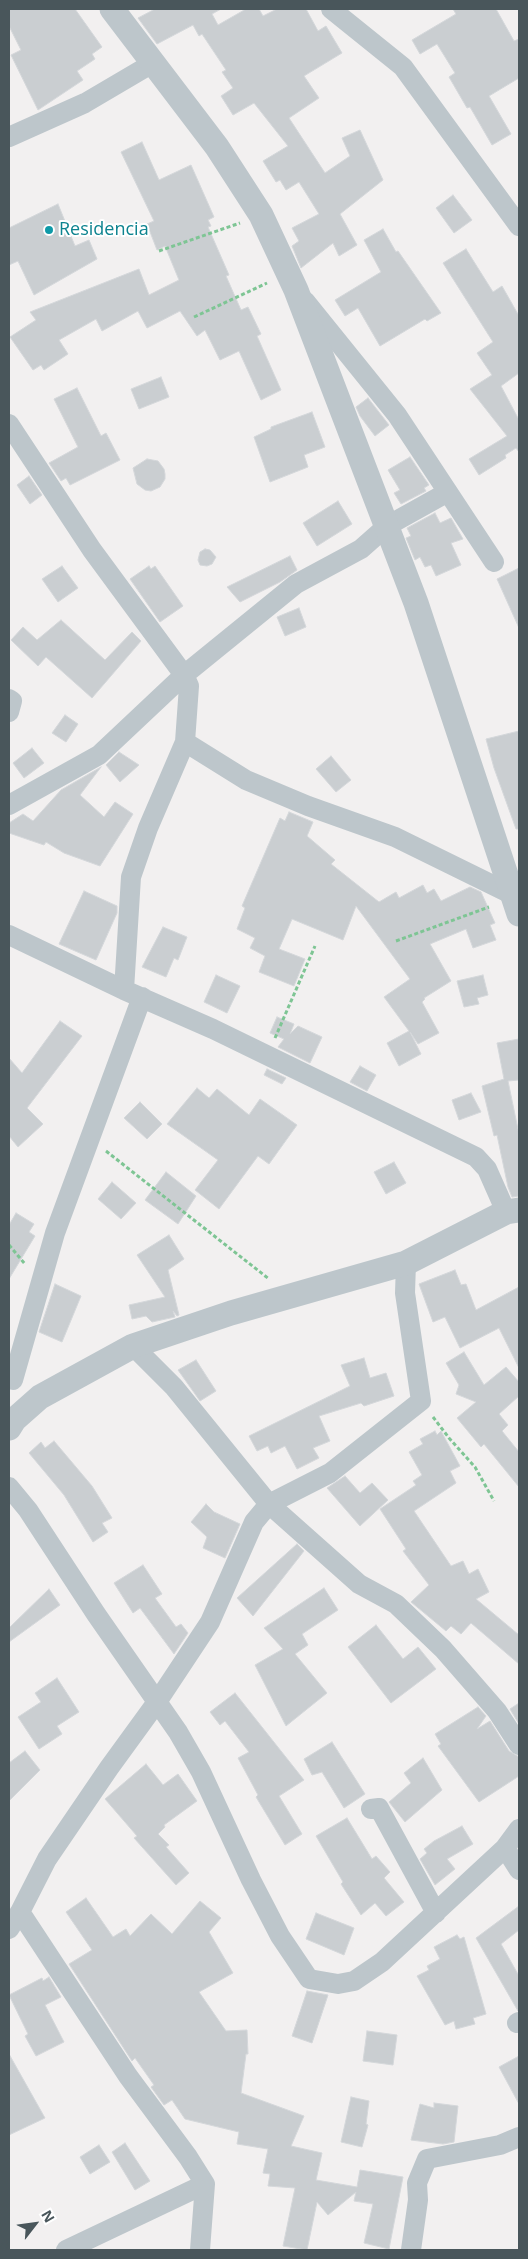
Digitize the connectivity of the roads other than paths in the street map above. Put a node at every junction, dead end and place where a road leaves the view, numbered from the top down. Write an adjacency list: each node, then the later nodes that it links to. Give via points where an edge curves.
1 (112, 9): 3 (street)
2 (331, 9): 5 (street, via 403,67)
3 (153, 62): 4 (street, via 84,103); 6 (street, via 262,215)
4 (9, 137)
5 (519, 226)
6 (292, 282): 8 (street, via 397,415); 9 (street)
7 (9, 424): 11 (street, via 92,550)
8 (448, 492): 9 (street); 10 (street)
9 (387, 526): 11 (street, via 361,549 296,584); 16 (street, via 416,603)
10 (494, 562)
11 (184, 675): 14 (street, via 189,686); 15 (street, via 99,755)
12 (9, 699): 13 (street, via 12,701)
13 (9, 712)
14 (185, 742): 16 (street, via 246,780 395,837); 18 (street, via 131,877)
15 (9, 805)
16 (515, 902)
17 (9, 935): 18 (street)
18 (133, 993): 19 (street, via 476,1157 487,1168); 22 (street)
19 (513, 1211): 20 (street)
20 (406, 1263): 21 (street, via 231,1313); 26 (street, via 405,1293 421,1401 330,1473)
21 (133, 1346): 23 (street); 26 (street, via 174,1387)
22 (11, 1378): 23 (street)
23 (40, 1397): 24 (street)
24 (9, 1428)
25 (9, 1487): 27 (street, via 28,1510)
26 (269, 1504): 27 (street, via 254,1522 210,1622); 28 (street, via 358,1584 396,1604 443,1649 497,1711)
27 (157, 1702): 33 (street, via 47,1859); 34 (street, via 201,1772 251,1880 280,1936 308,1979 338,1984 354,1981 382,1962)
28 (519, 1746)
29 (371, 1809): 34 (street, via 379,1808)
30 (519, 1829): 31 (street)
31 (505, 1848): 32 (street); 34 (street)
32 (519, 1870)
33 (20, 1912): 35 (street); 37 (street, via 128,2076)
34 (436, 1913)
35 (9, 1929)
36 (519, 2137): 40 (street, via 500,2145 427,2159 417,2183 418,2200)
37 (205, 2184): 38 (street); 39 (street)
38 (66, 2250)
39 (200, 2250)
40 (411, 2250)

